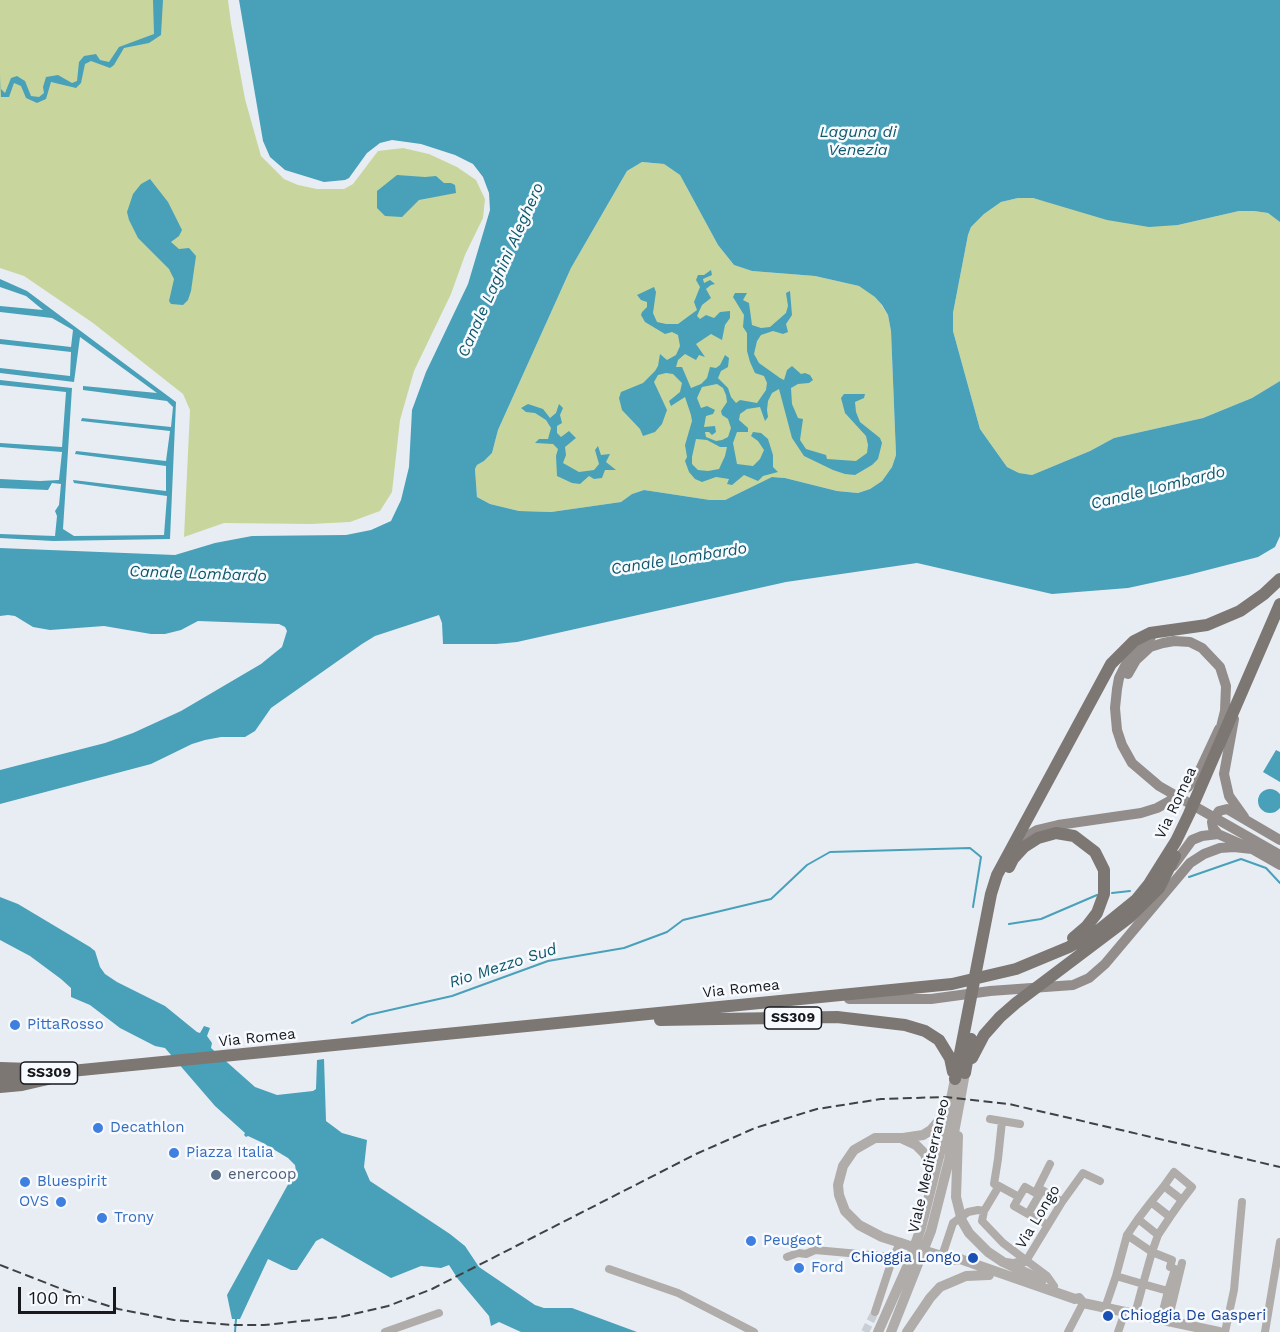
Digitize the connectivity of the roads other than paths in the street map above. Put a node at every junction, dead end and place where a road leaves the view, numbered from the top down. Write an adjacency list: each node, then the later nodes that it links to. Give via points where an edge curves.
1 (1280, 579): 3 (main road, SS309, via 1256,600 1225,618 1206,625)
2 (1280, 604): 4 (main road, Via Romea / SS309)
3 (1164, 630): 7 (main road, via 1132,652 1119,678 1115,708 1122,745 1132,763); 12 (main road, SS309, via 1134,641 1111,664)
4 (1238, 700): 6 (main road, Via Romea / SS309); 9 (main road, via 1224,774 1229,796)
5 (1222, 721): 6 (main road); 7 (main road, via 1227,686 1220,667 1202,648 1174,641 1150,647 1136,660 1122,694 1124,728 1129,744); 12 (main road, via 1198,774 1168,802 1140,813 1037,830)
6 (1211, 762): 8 (main road, Via Romea / SS309)
7 (1158, 785): 14 (main road)
8 (1189, 814): 16 (main road); 17 (main road, Via Romea / SS309, via 1162,866 1136,900 1099,930)
9 (1244, 818): 10 (main road, via 1227,809 1219,811 1212,822); 11 (main road)
10 (1218, 834): 13 (main road); 16 (main road, via 1192,840)
11 (1280, 840)
12 (1012, 845): 18 (main road, SS309, via 992,894)
13 (1252, 849): 15 (main road); 19 (main road, via 1220,848 1190,863 1105,964 1073,985 931,999)
14 (1280, 855)
15 (1280, 866)
16 (1169, 871): 24 (main road, via 1159,888 1130,917 1000,1017 984,1035)
17 (1042, 958): 18 (main road, SS309, via 1087,927 1104,894 1104,870 1095,852 1074,836 1056,833 1038,838 1013,859); 19 (main road, Via Romea / SS309, via 996,975 952,984)
18 (981, 966): 24 (main road, SS309)
19 (807, 998): 20 (main road, Via Romea / SS309)
20 (602, 1019): 22 (main road, Via Romea / SS309); 24 (main road, SS309, via 837,1017 905,1025 939,1040)
21 (0, 1068): 22 (main road)
22 (99, 1069): 23 (main road, Via Romea / SS309); 25 (main road)
23 (0, 1078)
24 (959, 1083): 26 (street, Viale Mediterraneo)
25 (0, 1087)
26 (954, 1108): 30 (street, via 932,1130); 36 (street, Viale Mediterraneo); 47 (street, Viale Mediterraneo); 58 (street, via 960,1216 978,1243)
27 (990, 1119): 28 (street)
28 (1002, 1121): 29 (street); 33 (street, via 994,1184)
29 (1020, 1124)
30 (903, 1138): 36 (street, via 926,1154); 50 (street, via 875,1138 858,1146 848,1156 838,1185 841,1202 851,1218 866,1229)
31 (1050, 1164): 35 (street, via 1038,1188)
32 (1100, 1181): 39 (street, Via Longo, via 1083,1173)
33 (999, 1186): 37 (street); 42 (street)
34 (1164, 1186): 38 (street); 38 (street, via 1174,1172 1192,1187); 40 (street)
35 (1040, 1192): 37 (street, via 1025,1187); 39 (street); 43 (street)
36 (930, 1194): 47 (street, Viale Mediterraneo)
37 (1019, 1197): 43 (street, via 1014,1206)
38 (1182, 1200): 44 (street)
39 (1062, 1202): 46 (street, Via Longo)
40 (1151, 1202): 44 (street); 45 (street)
41 (1242, 1202): 83 (street, via 1234,1290)
42 (984, 1211): 53 (street, via 968,1212 953,1224); 57 (street, via 982,1221)
43 (1028, 1214): 46 (street)
44 (1170, 1217): 49 (street)
45 (1138, 1219): 48 (street); 49 (street)
46 (1048, 1225): 57 (street, Via Longo)
47 (926, 1230): 61 (street, Viale Mediterraneo)
48 (1127, 1235): 52 (street); 63 (street)
49 (1158, 1235): 52 (street)
50 (901, 1242): 53 (street); 55 (street)
51 (1280, 1242): 84 (street)
52 (1152, 1252): 64 (street); 66 (street, via 1172,1260 1170,1268 1175,1269)
53 (942, 1256): 56 (street)
54 (787, 1257): 55 (street, via 815,1250)
55 (893, 1257): 69 (street)
56 (954, 1260): 62 (street); 67 (street)
57 (1026, 1261): 58 (street); 65 (street, Via Longo)
58 (1003, 1262): 65 (street)
59 (1182, 1263): 72 (street)
60 (609, 1269): 76 (street, via 678,1293)
61 (912, 1269): 77 (street, Viale Mediterraneo); 78 (street, Viale Mediterraneo)
62 (989, 1275): 67 (street); 79 (street, via 957,1278 940,1287)
63 (1116, 1276): 64 (street); 68 (street)
64 (1143, 1284): 66 (street); 71 (street)
65 (1054, 1286): 67 (street)
66 (1168, 1291): 72 (street)
67 (1078, 1302): 68 (street); 80 (street)
68 (1105, 1308): 71 (street)
69 (875, 1312)
70 (439, 1313): 73 (street)
71 (1130, 1313): 72 (street); 81 (street)
72 (1165, 1320): 82 (street)
73 (405, 1325): 74 (street); 75 (street)
74 (385, 1332)
75 (414, 1332)
76 (754, 1332)
77 (878, 1332)
78 (891, 1332)
79 (907, 1332)
80 (1068, 1332)
81 (1118, 1332)
82 (1219, 1332)
83 (1225, 1332)
84 (1265, 1332)

